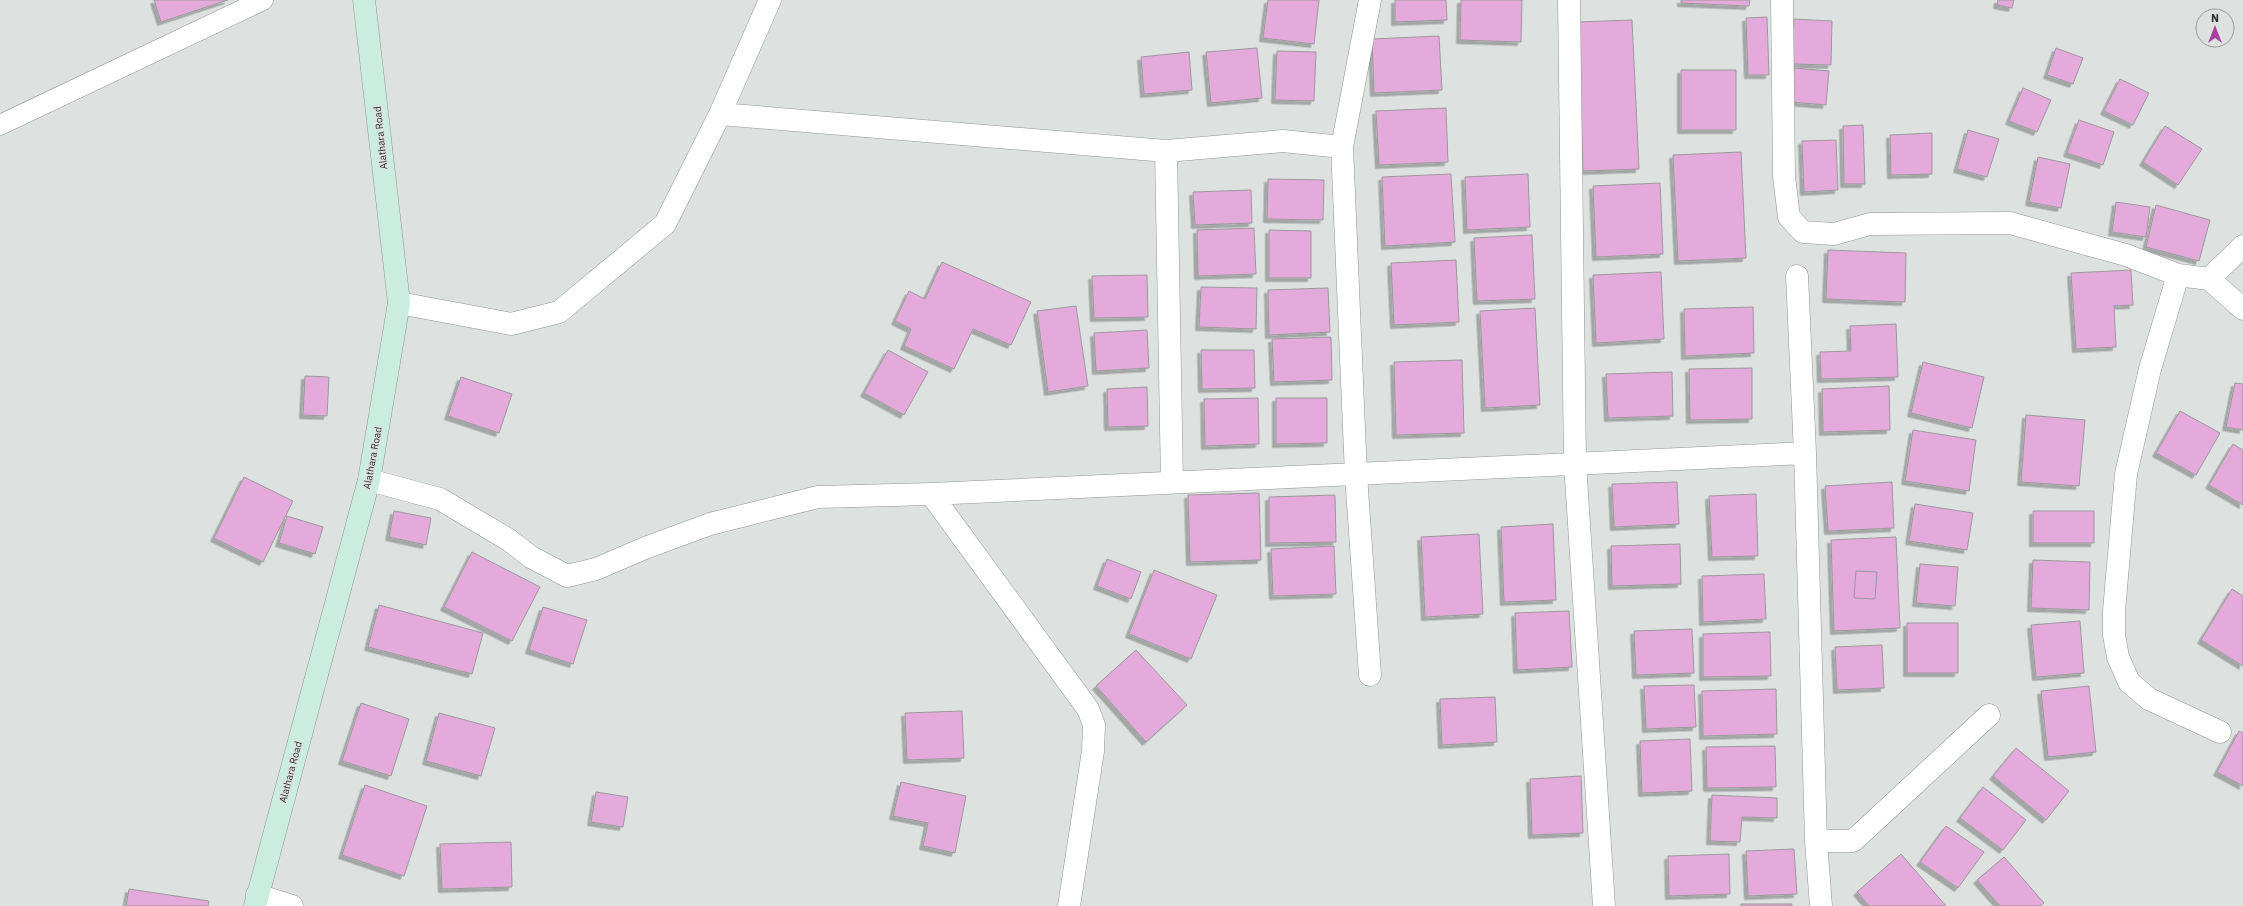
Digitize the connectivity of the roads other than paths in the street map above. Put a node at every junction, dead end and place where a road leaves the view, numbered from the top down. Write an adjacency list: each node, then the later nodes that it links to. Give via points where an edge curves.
1 (263, 0): 8 (lane)
2 (364, 0): 15 (street, Alathara Road)
3 (770, 0): 7 (street)
4 (1370, 0): 9 (street)
5 (1569, 0): 18 (street)
6 (1782, 0): 12 (street, via 1784,176 1789,217 1803,232 1834,234 1870,224 2010,224 2126,255)
7 (720, 114): 10 (street); 15 (street, via 665,224 559,312 511,324)
8 (0, 125)
9 (1342, 147): 10 (street, via 1282,141); 19 (street)
10 (1166, 151): 21 (street)
11 (2243, 246): 14 (street)
12 (2178, 275): 14 (street); 25 (street, via 2150,369 2126,474 2114,635 2118,657 2129,682 2148,699)
13 (1796, 276): 17 (street)
14 (2210, 279): 16 (street)
15 (399, 303): 20 (street, Alathara Road)
16 (2243, 309)
17 (1805, 453): 18 (street); 26 (street)
18 (1575, 463): 19 (street); 30 (street)
19 (1356, 475): 21 (street); 23 (street)
20 (369, 480): 22 (street, via 440,499 509,540 531,557 566,576 596,569 710,524 818,497); 27 (street, Alathara Road)
21 (1172, 482): 22 (street)
22 (930, 494): 29 (street, via 1088,709 1094,725 1093,751)
23 (1370, 675)
24 (1989, 715): 26 (street, via 1853,841)
25 (2220, 732)
26 (1816, 841): 31 (street)
27 (256, 900): 28 (street)
28 (292, 906)
29 (1069, 906)
30 (1604, 906)
31 (1821, 906)

